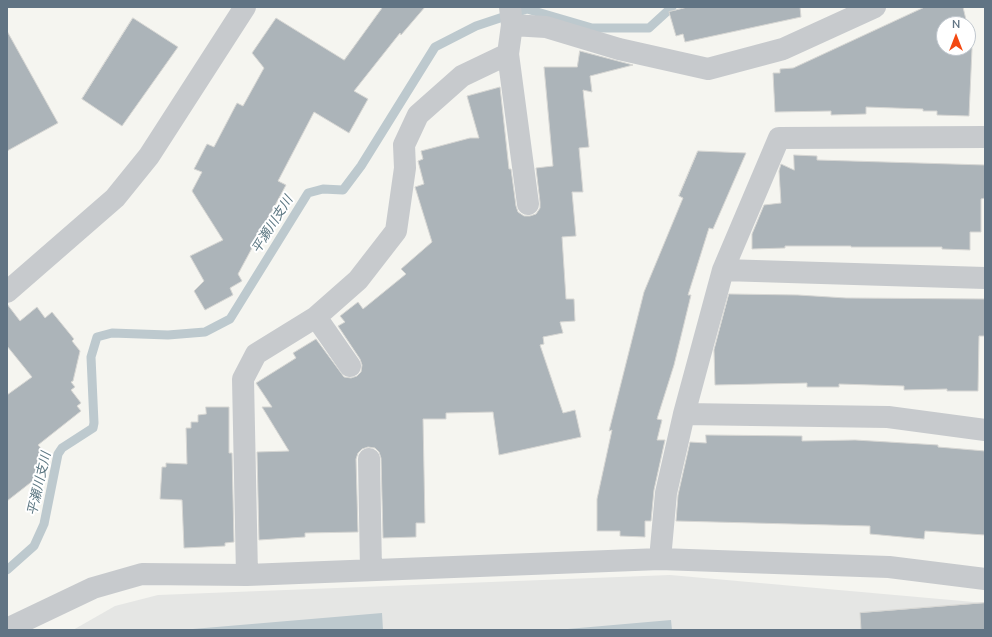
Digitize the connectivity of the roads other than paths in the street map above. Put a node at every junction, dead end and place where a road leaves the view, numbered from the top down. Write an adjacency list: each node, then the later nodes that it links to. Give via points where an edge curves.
1 (245, 7): 9 (street, via 149,156 115,198)
2 (875, 7): 3 (street, via 783,49 708,69 619,50)
3 (508, 14): 4 (street)
4 (508, 54): 6 (street); 10 (street, via 462,76 418,114 404,145 404,168 396,231 358,280)
5 (985, 137): 7 (street, via 779,138)
6 (528, 204)
7 (723, 270): 8 (street); 12 (street)
8 (985, 278)
9 (7, 292)
10 (316, 317): 11 (street); 17 (street, via 256,354 243,379)
11 (350, 366)
12 (684, 414): 13 (street, via 888,417); 15 (street, via 666,493)
13 (985, 430)
14 (369, 459): 16 (street)
15 (660, 559): 16 (street); 18 (street, via 889,566)
16 (371, 570): 17 (street)
17 (247, 575): 19 (street, via 142,574 93,588)
18 (985, 579)
19 (7, 630)

